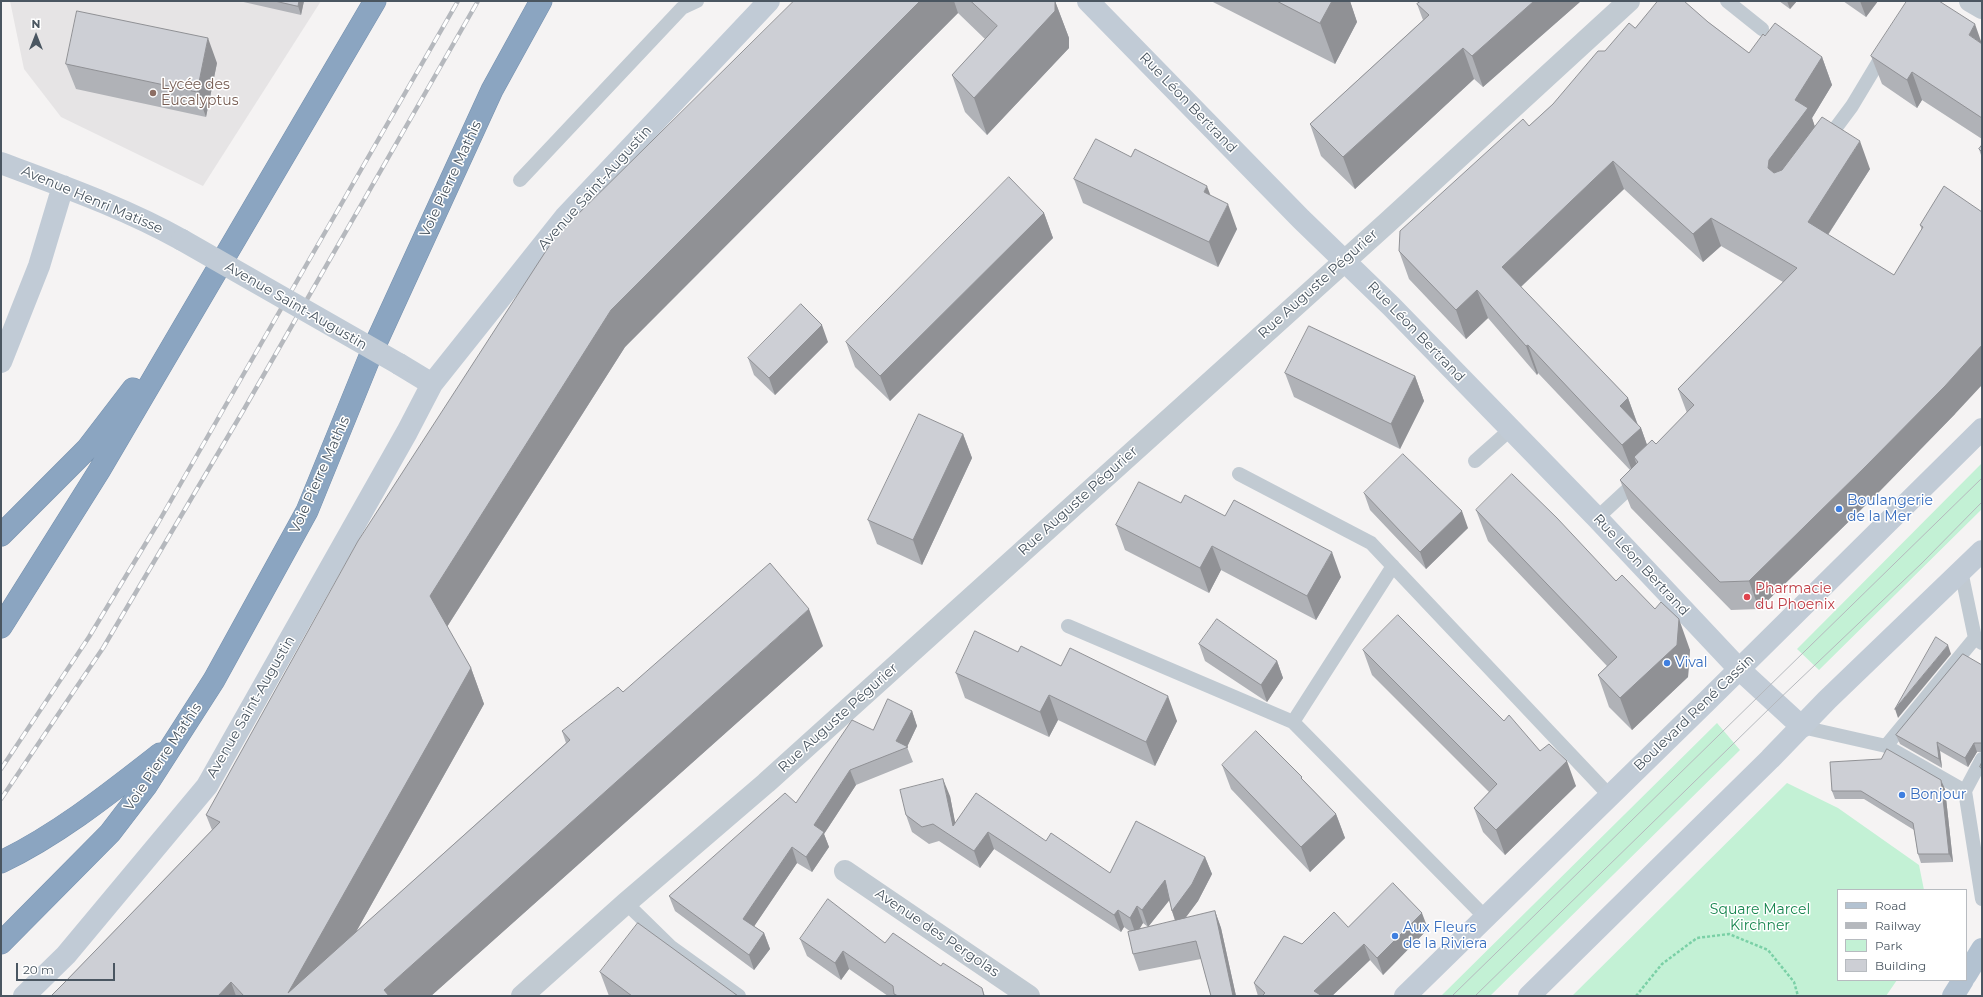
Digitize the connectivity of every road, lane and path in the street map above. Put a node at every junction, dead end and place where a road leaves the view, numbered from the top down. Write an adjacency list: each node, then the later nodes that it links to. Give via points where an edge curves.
1 (375, 1): 18 (highway)
2 (541, 1): 37 (highway, Voie Pierre Mathis, via 485,104 371,354 307,511 214,680)
3 (697, 1): 14 (lane, via 682,8)
4 (769, 1): 20 (main road, Avenue Saint-Augustin, via 565,217)
5 (1088, 1): 17 (main road, Rue Léon Bertrand, via 1301,219)
6 (1629, 1): 17 (street, Rue Auguste Pégurier)
7 (1727, 1): 10 (lane)
8 (1970, 1): 9 (street)
9 (1982, 8)
10 (1762, 29)
11 (1891, 40): 12 (lane, via 1852,106)
12 (1819, 150)
13 (1, 164): 15 (main road, Avenue Henri Matisse)
14 (520, 180)
15 (63, 186): 16 (main road, Avenue Henri Matisse); 19 (main road, via 39,266)
16 (182, 240): 20 (main road, Avenue Saint-Augustin, bridge)
17 (1345, 260): 21 (main road, Rue Léon Bertrand); 45 (street, Rue Auguste Pégurier, via 766,783)
18 (183, 325): 27 (highway, via 87,449); 32 (highway, via 99,471)
19 (1, 362)
20 (432, 384): 52 (main road, Avenue Saint-Augustin, via 207,786 66,955)
21 (1511, 429): 23 (lane); 26 (main road, Rue Léon Bertrand)
22 (1982, 429): 34 (main road, Boulevard René Cassin)
23 (1475, 461)
24 (1647, 472): 26 (lane)
25 (1239, 474): 29 (lane, via 1371,543)
26 (1598, 518): 34 (main road, Rue Léon Bertrand)
27 (1, 535)
28 (1982, 551): 30 (main road)
29 (1393, 566): 35 (lane); 41 (lane)
30 (1961, 571): 33 (lane); 36 (main road)
31 (1068, 626): 35 (lane)
32 (1, 627)
33 (1978, 641): 38 (lane)
34 (1739, 669): 36 (main road, Rue Léon Bertrand); 41 (main road, Boulevard René Cassin)
35 (1293, 722): 46 (lane)
36 (1802, 727): 38 (lane); 56 (main road)
37 (173, 744): 42 (highway, via 97,803 26,850); 47 (highway, Voie Pierre Mathis, via 146,786 110,833)
38 (1886, 746): 40 (lane)
39 (1982, 760): 40 (lane)
40 (1965, 790): 44 (lane)
41 (1609, 795): 46 (main road, Boulevard René Cassin)
42 (1, 862)
43 (845, 871): 54 (street, Avenue des Pergolas)
44 (1982, 899)
45 (626, 903): 51 (street, Rue Auguste Pégurier); 53 (lane, via 672,947)
46 (1485, 917): 55 (main road, Boulevard René Cassin)
47 (1, 943)
48 (1982, 949): 49 (main road)
49 (1967, 973)
50 (1962, 981): 59 (main road)
51 (527, 995)
52 (24, 996)
53 (739, 996)
54 (1029, 996)
55 (1405, 996)
56 (1529, 996)
57 (1636, 996): 58 (path, via 1662,964 1697,938 1729,934 1768,950 1794,982)
58 (1798, 996)
59 (1953, 996)

